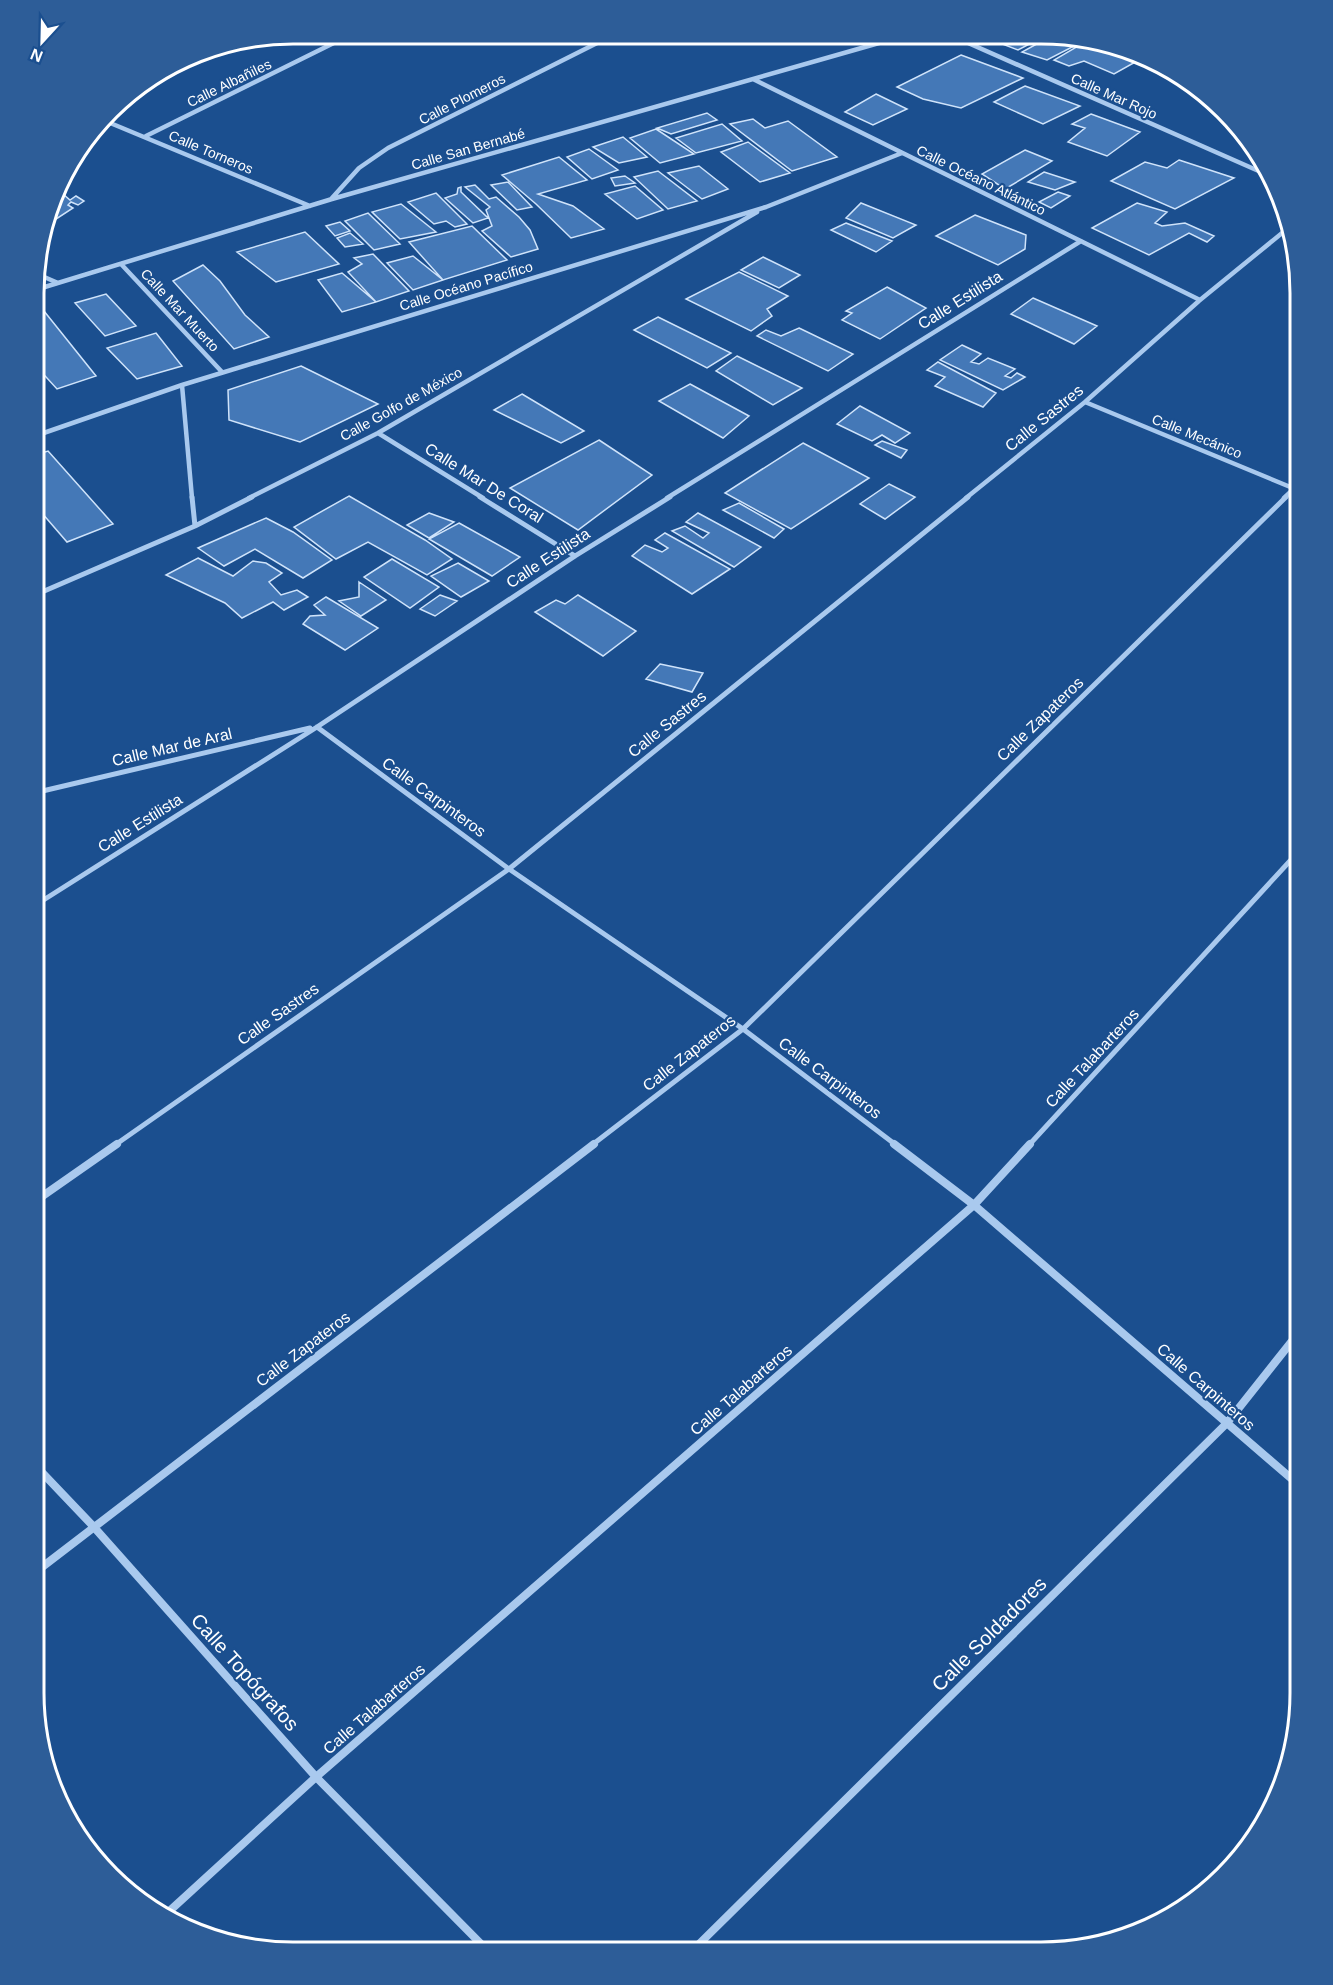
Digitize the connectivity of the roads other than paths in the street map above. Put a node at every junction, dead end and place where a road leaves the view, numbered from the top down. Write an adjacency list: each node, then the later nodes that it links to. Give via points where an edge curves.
1 (332, 44): 7 (street, Calle Albañiles)
2 (595, 44): 10 (street, Calle Plomeros, via 388,148 359,168)
3 (875, 44): 5 (street, Calle San Bernabé)
4 (970, 44): 9 (street, Calle Mar Rojo)
5 (752, 79): 8 (street, Calle Océano Atlántico); 10 (street, Calle San Bernabé)
6 (110, 123): 7 (street, Calle Torneros)
7 (146, 136): 11 (street, Calle Torneros)
8 (902, 153): 12 (street, Calle Océano Pacífico); 14 (street, Calle Océano Atlántico)
9 (1257, 170)
10 (332, 199): 11 (street, Calle San Bernabé)
11 (310, 206): 15 (street, Calle San Bernabé)
12 (766, 207): 20 (street, Calle Océano Pacífico); 24 (street, Calle Golfo de México)
13 (1282, 233): 19 (street, Calle Sastres)
14 (1081, 241): 19 (street, Calle Océano Atlántico); 28 (street, Calle Estilista)
15 (121, 264): 17 (street, Calle San Bernabé); 20 (street, Calle Mar Muerto)
16 (44, 277): 17 (street)
17 (58, 284): 18 (street, Calle San Bernabé)
18 (44, 288)
19 (1200, 300): 22 (street, Calle Sastres)
20 (222, 372): 21 (street, Calle Océano Pacífico)
21 (182, 385): 23 (street, Calle Océano Pacífico); 27 (street)
22 (1085, 402): 25 (street, Calle Mecánico); 33 (street, Calle Sastres)
23 (44, 433)
24 (378, 433): 27 (street, Calle Golfo de México); 28 (street, Calle Mar De Coral)
25 (1290, 487)
26 (1290, 497): 35 (street, Calle Zapateros)
27 (195, 526): 29 (street, Calle Golfo de México)
28 (575, 555): 30 (street, Calle Estilista)
29 (44, 591)
30 (317, 727): 31 (street, Calle Mar de Aral); 33 (street, Calle Carpinteros); 34 (street, Calle Estilista)
31 (44, 791)
32 (1290, 861): 37 (street, Calle Talabarteros)
33 (509, 869): 35 (street, Calle Carpinteros); 36 (street, Calle Sastres)
34 (44, 900)
35 (743, 1029): 37 (street, Calle Carpinteros); 42 (street, Calle Zapateros)
36 (44, 1195)
37 (974, 1205): 39 (street, Calle Carpinteros); 44 (street, Calle Talabarteros)
38 (1290, 1344): 39 (street, Calle Soldadores)
39 (1227, 1423): 41 (street, Calle Carpinteros); 47 (street, Calle Soldadores)
40 (44, 1475): 42 (street, Calle Topógrafos)
41 (1290, 1478)
42 (93, 1526): 43 (street, Calle Zapateros); 44 (street, Calle Topógrafos)
43 (44, 1565)
44 (316, 1777): 45 (street, Calle Talabarteros); 46 (street, Calle Topógrafos)
45 (171, 1910)
46 (478, 1941)
47 (702, 1941)

